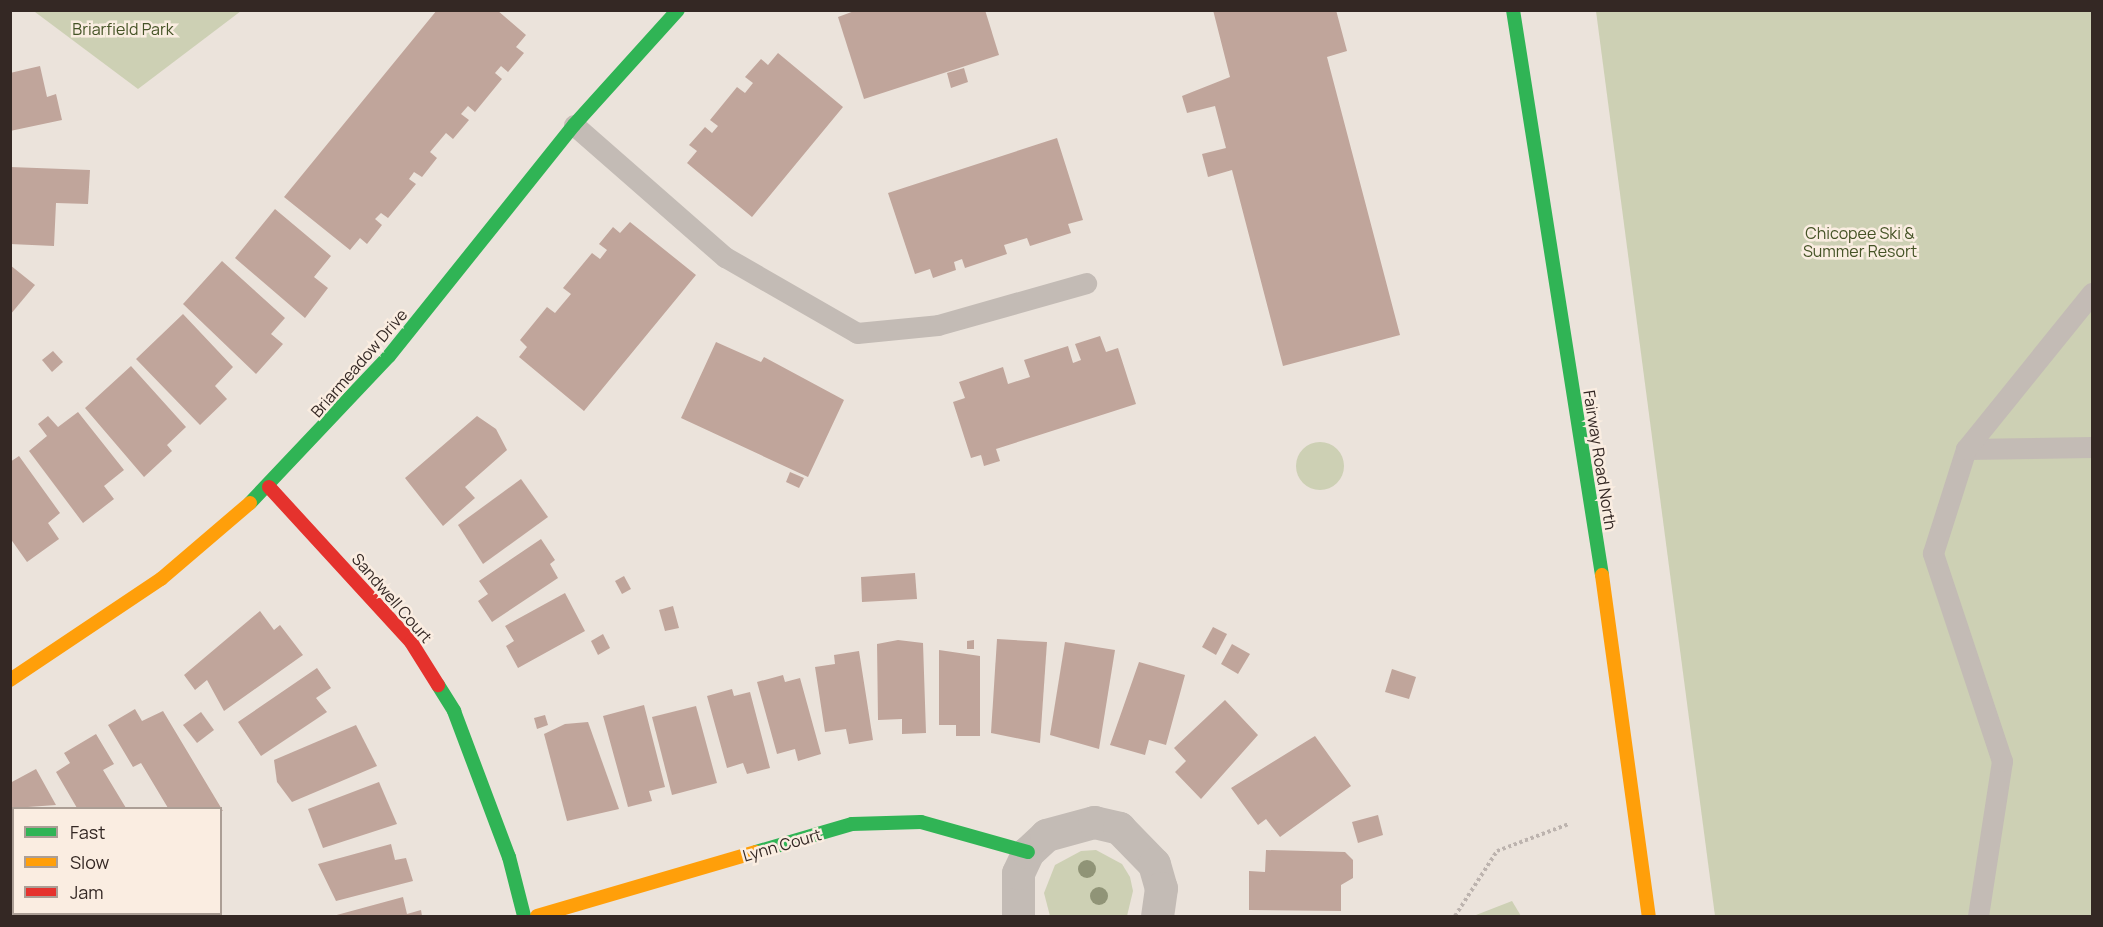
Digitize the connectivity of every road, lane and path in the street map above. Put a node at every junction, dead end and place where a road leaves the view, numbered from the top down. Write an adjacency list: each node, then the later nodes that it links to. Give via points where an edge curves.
1 (678, 10): 3 (street, Briarmeadow Drive)
2 (1513, 10): 17 (street, Fairway Road North, via 1617,668)
3 (574, 125): 4 (lane, via 724,257 857,333 938,325); 8 (street, Briarmeadow Drive, via 389,356)
4 (1086, 283)
5 (2092, 293): 7 (lane)
6 (2092, 447): 7 (lane)
7 (1966, 449): 18 (lane, via 1933,554 2002,761)
8 (268, 487): 9 (street, Briarmeadow Drive, via 161,579); 12 (street, Sandwell Court, via 411,642 454,711 509,857)
9 (10, 680)
10 (1569, 824): 16 (path, via 1497,851)
11 (1028, 852): 13 (street, Lynn Court, via 921,822 852,824); 14 (street, via 1018,873); 15 (street, via 1046,835 1069,824 1094,822 1119,828 1154,864 1161,888)
12 (524, 916)
13 (537, 916)
14 (1018, 916)
15 (1157, 916)
16 (1455, 916)
17 (1650, 916)
18 (1978, 916)

